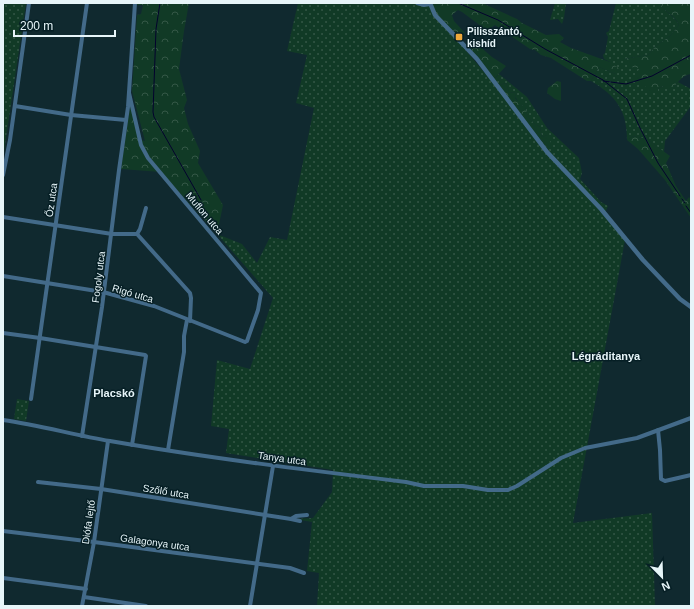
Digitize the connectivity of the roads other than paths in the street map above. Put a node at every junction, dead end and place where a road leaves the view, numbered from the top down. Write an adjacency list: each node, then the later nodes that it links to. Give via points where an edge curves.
1 (29, 3): 7 (street)
2 (87, 3): 8 (street, Őz utca)
3 (135, 3): 6 (street, Muflon utca)
4 (417, 3): 5 (street)
5 (430, 4): 19 (street, via 435,15 477,60 547,152 643,260)
6 (129, 93): 9 (street, Muflon utca); 23 (street, Muflon utca, via 141,145 148,158 261,293)
7 (15, 106): 8 (street); 10 (street)
8 (71, 115): 9 (street); 13 (street, Őz utca)
9 (126, 120): 14 (street, Fogoly utca)
10 (3, 175)
11 (146, 208): 15 (street)
12 (3, 217): 13 (street)
13 (56, 225): 14 (street); 17 (street, Őz utca)
14 (112, 234): 15 (street); 18 (street, Fogoly utca)
15 (137, 234): 20 (street, via 190,293)
16 (3, 276): 17 (street, Rigó utca)
17 (47, 284): 18 (street, Rigó utca); 22 (street, Őz utca)
18 (103, 292): 20 (street, Rigó utca, via 154,306); 24 (street, Fogoly utca)
19 (691, 307)
20 (188, 320): 23 (street, Rigó utca); 32 (street)
21 (3, 333): 22 (street)
22 (40, 338): 24 (street); 25 (street, Őz utca)
23 (247, 341)
24 (96, 347): 29 (street, Fogoly utca); 31 (street, via 146,356)
25 (31, 399)
26 (691, 418): 28 (street, Tanya utca)
27 (3, 420): 29 (street, Tanya utca)
28 (658, 430): 33 (street, Tanya utca, via 636,438 585,448 562,458 508,490 424,486); 34 (street, via 661,479 665,481)
29 (82, 436): 30 (street, Tanya utca)
30 (108, 441): 31 (street, Tanya utca); 36 (street, Diófa lejtő)
31 (132, 445): 32 (street, Tanya utca)
32 (168, 450): 33 (street, Tanya utca)
33 (273, 466): 37 (street)
34 (691, 475)
35 (38, 482): 36 (street, Szőlő utca)
36 (101, 489): 37 (street, Szőlő utca); 42 (street, Diófa lejtő)
37 (265, 515): 39 (street, Szőlő utca); 43 (street)
38 (307, 516): 39 (street, Szőlő utca, via 296,516)
39 (291, 519): 40 (street, Szőlő utca)
40 (300, 521)
41 (3, 531): 42 (street, Galagonya utca)
42 (94, 542): 43 (street, Galagonya utca); 46 (street, Diófa lejtő)
43 (257, 564): 44 (street, Galagonya utca, via 290,568); 50 (street)
44 (304, 573)
45 (3, 578): 46 (street)
46 (86, 589): 47 (street, Diófa lejtő)
47 (84, 597): 48 (street, Diófa lejtő); 49 (street)
48 (82, 606)
49 (146, 606)
50 (250, 606)

